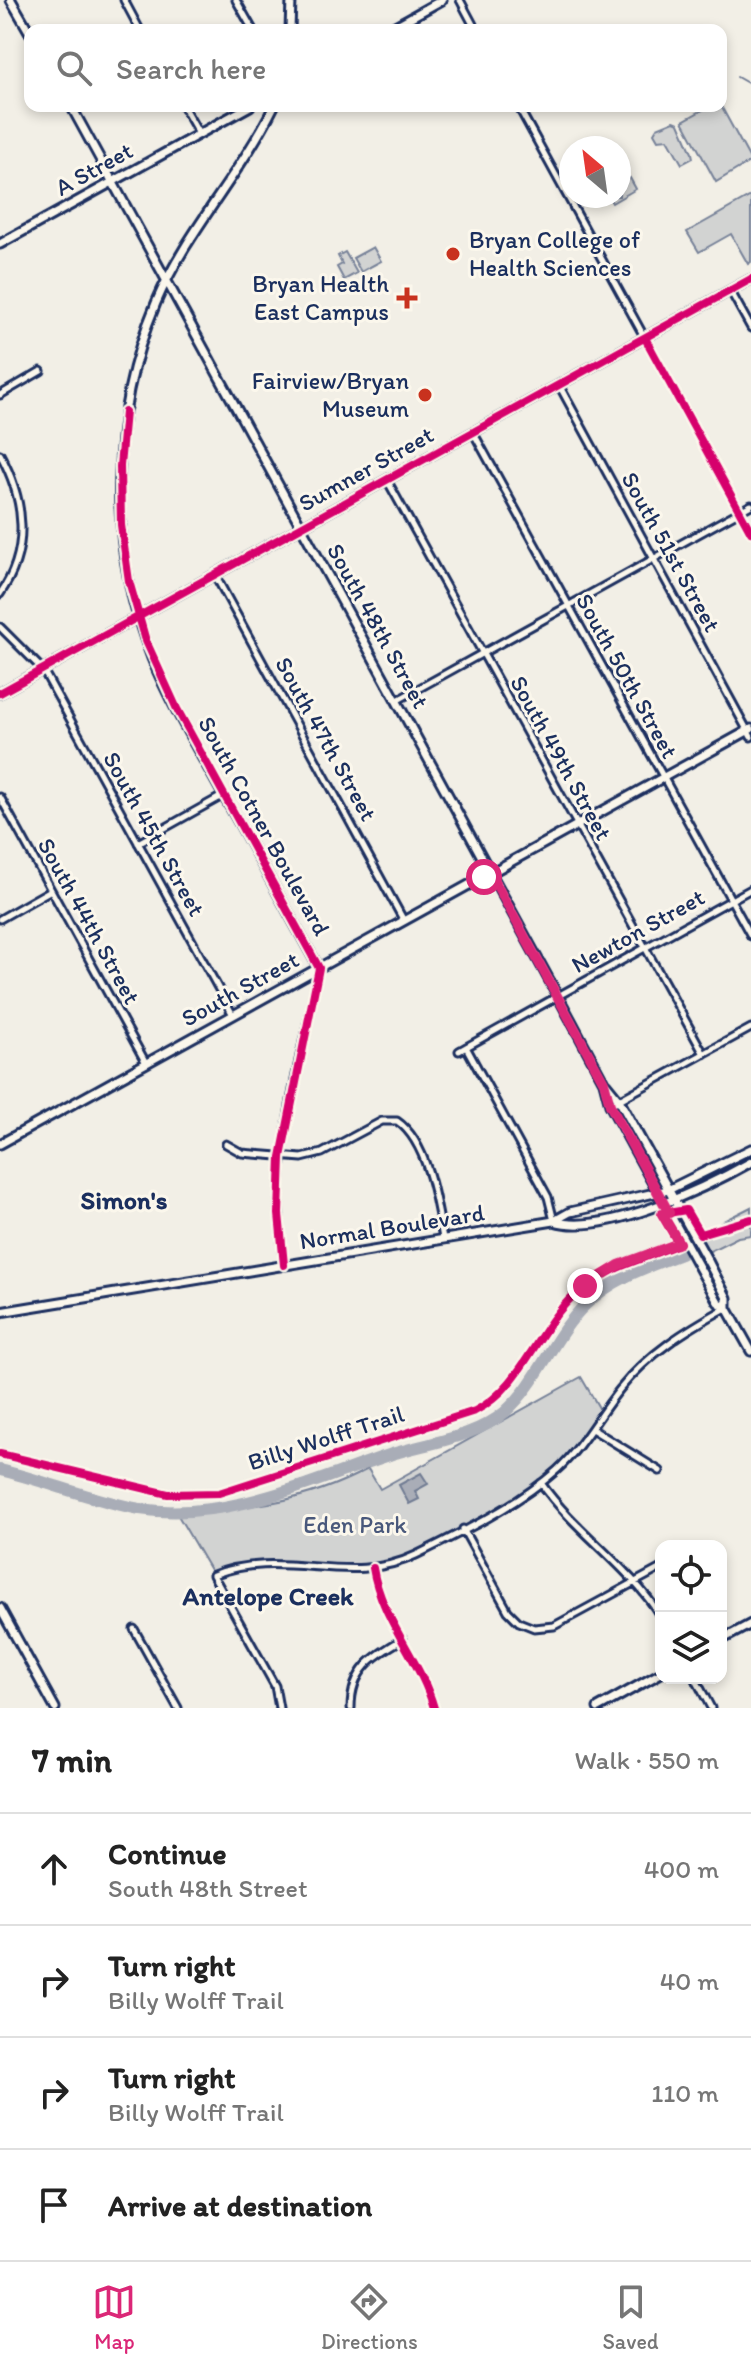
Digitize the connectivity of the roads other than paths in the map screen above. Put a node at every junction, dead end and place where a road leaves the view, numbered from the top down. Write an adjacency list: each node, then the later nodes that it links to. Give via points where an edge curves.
1 (11, 0): 8 (main road)
2 (124, 0): 9 (street)
3 (236, 0): 10 (street)
4 (299, 0): 7 (street)
5 (442, 0): 12 (main road)
6 (460, 0): 13 (street)
7 (291, 2): 11 (main road)
8 (25, 24)
9 (137, 24)
10 (250, 24)
11 (290, 24)
12 (399, 24)
13 (473, 24)
14 (74, 112): 20 (main road, South 48th Street)
15 (186, 112): 19 (street)
16 (239, 112): 19 (main road, A Street)
17 (271, 112): 23 (main road, South Cotner Boulevard)
18 (521, 112): 26 (street)
19 (199, 134): 20 (main road, A Street)
20 (113, 182): 21 (main road, A Street); 23 (main road, South 48th Street)
21 (0, 244)
22 (751, 279): 24 (main road, Sumner Street)
23 (166, 280): 35 (main road, South 48th Street); 41 (main road, South Cotner Boulevard, via 138,354 122,436 122,539)
24 (730, 290): 25 (street); 26 (main road, Sumner Street)
25 (751, 328)
26 (645, 338): 28 (main road, Sumner Street); 34 (street)
27 (41, 371): 29 (street)
28 (559, 385): 30 (main road, Sumner Street); 37 (street, South 51st Street)
29 (0, 395)
30 (473, 432): 32 (main road, Sumner Street); 40 (street, South 50th Street)
31 (0, 454): 39 (street, via 22,526 16,563)
32 (387, 480): 35 (main road, Sumner Street); 43 (street, South 49th Street)
33 (751, 505): 34 (street)
34 (740, 512): 36 (street); 37 (street)
35 (301, 527): 38 (main road, Sumner Street); 46 (main road, South 48th Street)
36 (751, 532)
37 (654, 559): 40 (street); 47 (street, South 51st Street)
38 (215, 575): 41 (main road, Sumner Street); 58 (street, South 47th Street)
39 (0, 594)
40 (568, 606): 43 (street); 48 (street, South 50th Street)
41 (138, 617): 44 (main road, Sumner Street); 49 (main road, South Cotner Boulevard, via 165,687)
42 (0, 627): 44 (street, South 45th Street)
43 (482, 654): 46 (street); 51 (street, South 49th Street)
44 (43, 670): 45 (main road, Sumner Street); 52 (street, South 45th Street)
45 (0, 693)
46 (396, 701): 53 (main road, South 48th Street)
47 (750, 732): 48 (main road, South Street)
48 (662, 778): 51 (main road, South Street); 56 (street, South 50th Street)
49 (224, 795): 52 (street); 61 (main road, South Cotner Boulevard)
50 (0, 797): 55 (street, South 44th Street)
51 (576, 826): 53 (main road, South Street); 60 (street, South 49th Street)
52 (138, 843): 63 (street, South 45th Street)
53 (490, 873): 58 (main road, South Street); 62 (main road, South 48th Street)
54 (751, 889): 56 (street, Newton Street)
55 (51, 890): 57 (street); 68 (street, South 44th Street)
56 (731, 900): 59 (street, South 50th Street); 60 (street, Newton Street)
57 (0, 919)
58 (404, 921): 61 (main road, South Street)
59 (751, 936)
60 (645, 947): 62 (street, Newton Street); 67 (street, South 49th Street)
61 (319, 968): 63 (main road, South Street); 75 (street, South Cotner Boulevard)
62 (558, 996): 65 (street, Newton Street); 69 (main road, South 48th Street)
63 (233, 1015): 68 (main road, South Street)
64 (751, 1028): 67 (street)
65 (466, 1047): 66 (street, Newton Street); 81 (street, via 548,1197)
66 (459, 1051)
67 (704, 1054): 70 (street)
68 (146, 1063): 72 (main road, South Street)
69 (604, 1082): 70 (main road, South 48th Street); 71 (main road, South 48th Street)
70 (619, 1100): 71 (street); 77 (main road, South 48th Street)
71 (610, 1105): 78 (main road, South 48th Street)
72 (0, 1144)
73 (226, 1144): 75 (street, via 241,1153)
74 (751, 1149): 77 (main road, Normal Boulevard)
75 (281, 1157): 82 (street, via 313,1157 382,1121 397,1121 429,1174); 83 (street, South Cotner Boulevard)
76 (751, 1162): 79 (main road, Normal Boulevard)
77 (668, 1190): 78 (main road, Normal Boulevard); 79 (main road, South 48th Street)
78 (659, 1193): 80 (main road, South 48th Street); 81 (main road, Normal Boulevard, via 570,1212)
79 (674, 1200): 80 (main road, Normal Boulevard); 84 (main road, South 48th Street, via 727,1298)
80 (664, 1204): 81 (main road, Normal Boulevard, via 597,1220); 84 (main road, South 48th Street, via 718,1302)
81 (554, 1221): 82 (main road, Normal Boulevard)
82 (443, 1239): 83 (main road, Normal Boulevard)
83 (284, 1265): 85 (main road, Normal Boulevard)
84 (727, 1308): 86 (main road, South 48th Street); 87 (street, via 678,1335 648,1360)
85 (0, 1312)
86 (751, 1351)
87 (592, 1429): 88 (street); 89 (street)
88 (660, 1471)
89 (541, 1483): 90 (street); 93 (street, via 566,1515)
90 (463, 1529): 91 (street, via 416,1555); 93 (street, via 508,1611 526,1626 548,1628)
91 (373, 1568): 99 (street, via 378,1593); 104 (street, via 271,1562 213,1575 275,1686)
92 (655, 1571): 93 (street)
93 (636, 1582): 95 (street)
94 (0, 1608): 102 (main road)
95 (657, 1612)
96 (751, 1624): 98 (main road)
97 (134, 1629): 103 (street)
98 (727, 1637)
99 (403, 1639): 105 (street, via 362,1667); 106 (street)
100 (655, 1676): 107 (main road)
101 (698, 1684): 108 (street)
102 (55, 1708)
103 (178, 1708)
104 (279, 1708)
105 (351, 1708)
106 (434, 1708)
107 (598, 1708)
108 (711, 1708)

